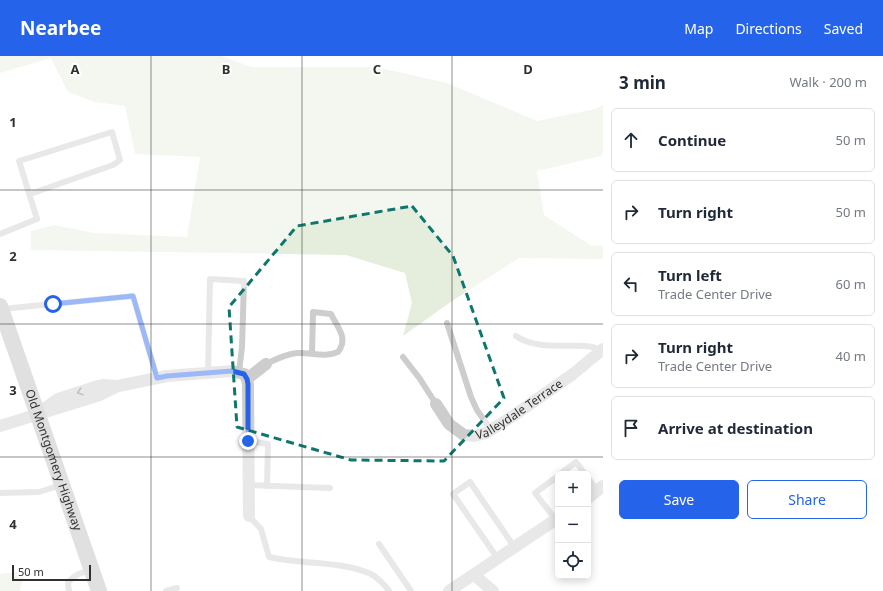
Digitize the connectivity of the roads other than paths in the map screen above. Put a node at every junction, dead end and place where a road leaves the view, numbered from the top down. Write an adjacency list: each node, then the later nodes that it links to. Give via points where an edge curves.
1 (30, 194): 1 (lane, via 19,161 112,132 120,160 113,165); 2 (lane, via 38,219)
2 (0, 234)
3 (0, 309): 12 (lane, via 133,296); 14 (street, Old Montgomery Highway)
4 (447, 323): 16 (lane, via 471,397)
5 (516, 336): 6 (lane, via 535,344 585,346)
6 (602, 350): 16 (street, Valleydale Terrace, via 567,378)
7 (312, 354): 7 (lane, via 333,354 342,347 343,337 331,314 313,312); 9 (lane, via 296,353 282,356)
8 (403, 357): 13 (lane)
9 (266, 364): 11 (street)
10 (208, 373): 11 (street, via 232,371); 11 (lane, via 210,279 244,280); 12 (street)
11 (243, 375): 17 (street)
12 (157, 378): 14 (street, via 118,386 98,386 58,399)
13 (436, 404): 16 (street, Valleydale Terrace, via 449,424 464,435 474,436)
14 (37, 414): 15 (street); 22 (street, Old Montgomery Highway)
15 (0, 426)
16 (491, 430)
17 (248, 441): 23 (street); 24 (lane, via 268,444)
18 (564, 471): 19 (lane, via 576,462)
19 (583, 471)
20 (555, 478): 29 (lane, via 535,493)
21 (591, 483): 26 (lane)
22 (61, 485): 27 (lane, via 39,492); 34 (street, Old Montgomery Highway)
23 (249, 485): 24 (lane); 28 (street)
24 (268, 486): 25 (lane)
25 (330, 488)
26 (596, 492)
27 (0, 493)
28 (249, 516): 40 (lane, via 261,530 269,557 351,568 372,575)
29 (555, 517)
30 (555, 520): 32 (street)
31 (379, 544): 41 (lane)
32 (515, 548): 33 (street); 33 (lane, via 470,482 453,494)
33 (498, 559): 35 (street)
34 (91, 570): 37 (lane, via 71,578 68,583); 38 (street, Old Montgomery Highway)
35 (474, 575): 42 (street); 43 (street)
36 (177, 588): 39 (lane)
37 (69, 591)
38 (99, 591)
39 (166, 591)
40 (389, 591)
41 (411, 591)
42 (449, 591)
43 (493, 591)

